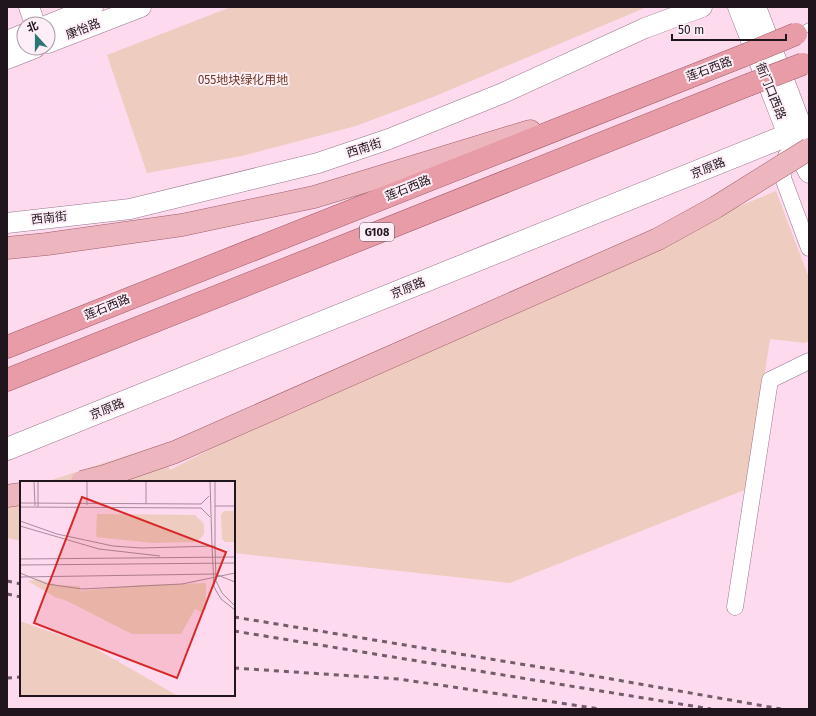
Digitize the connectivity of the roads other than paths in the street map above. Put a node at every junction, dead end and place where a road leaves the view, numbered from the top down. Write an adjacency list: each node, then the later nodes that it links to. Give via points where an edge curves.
1 (93, 7): 6 (street, 康怡路)
2 (141, 7): 8 (street, 康怡路)
3 (702, 7): 13 (street, 西南街, via 645,28 488,99 389,139 318,163 130,209)
4 (738, 7): 11 (street, 衙门口西路)
5 (756, 7): 11 (street)
6 (56, 22)
7 (805, 30): 10 (highway, 莲石西路 / G108, bridge)
8 (56, 40)
9 (806, 63): 18 (highway, G108, bridge)
10 (604, 110): 14 (main road, via 314,197 182,225); 16 (highway, 莲石西路 / G108)
11 (804, 137): 12 (street, 衙门口西路); 15 (street, via 783,178); 19 (main road, 京原路); 20 (main road, bridge, via 688,223 598,267 175,452)
12 (809, 173)
13 (7, 223)
14 (7, 248)
15 (809, 248)
16 (7, 347)
17 (809, 361): 23 (street, via 770,380)
18 (7, 380)
19 (7, 449)
20 (86, 481)
21 (20, 494): 22 (main road)
22 (7, 496)
23 (735, 607)

